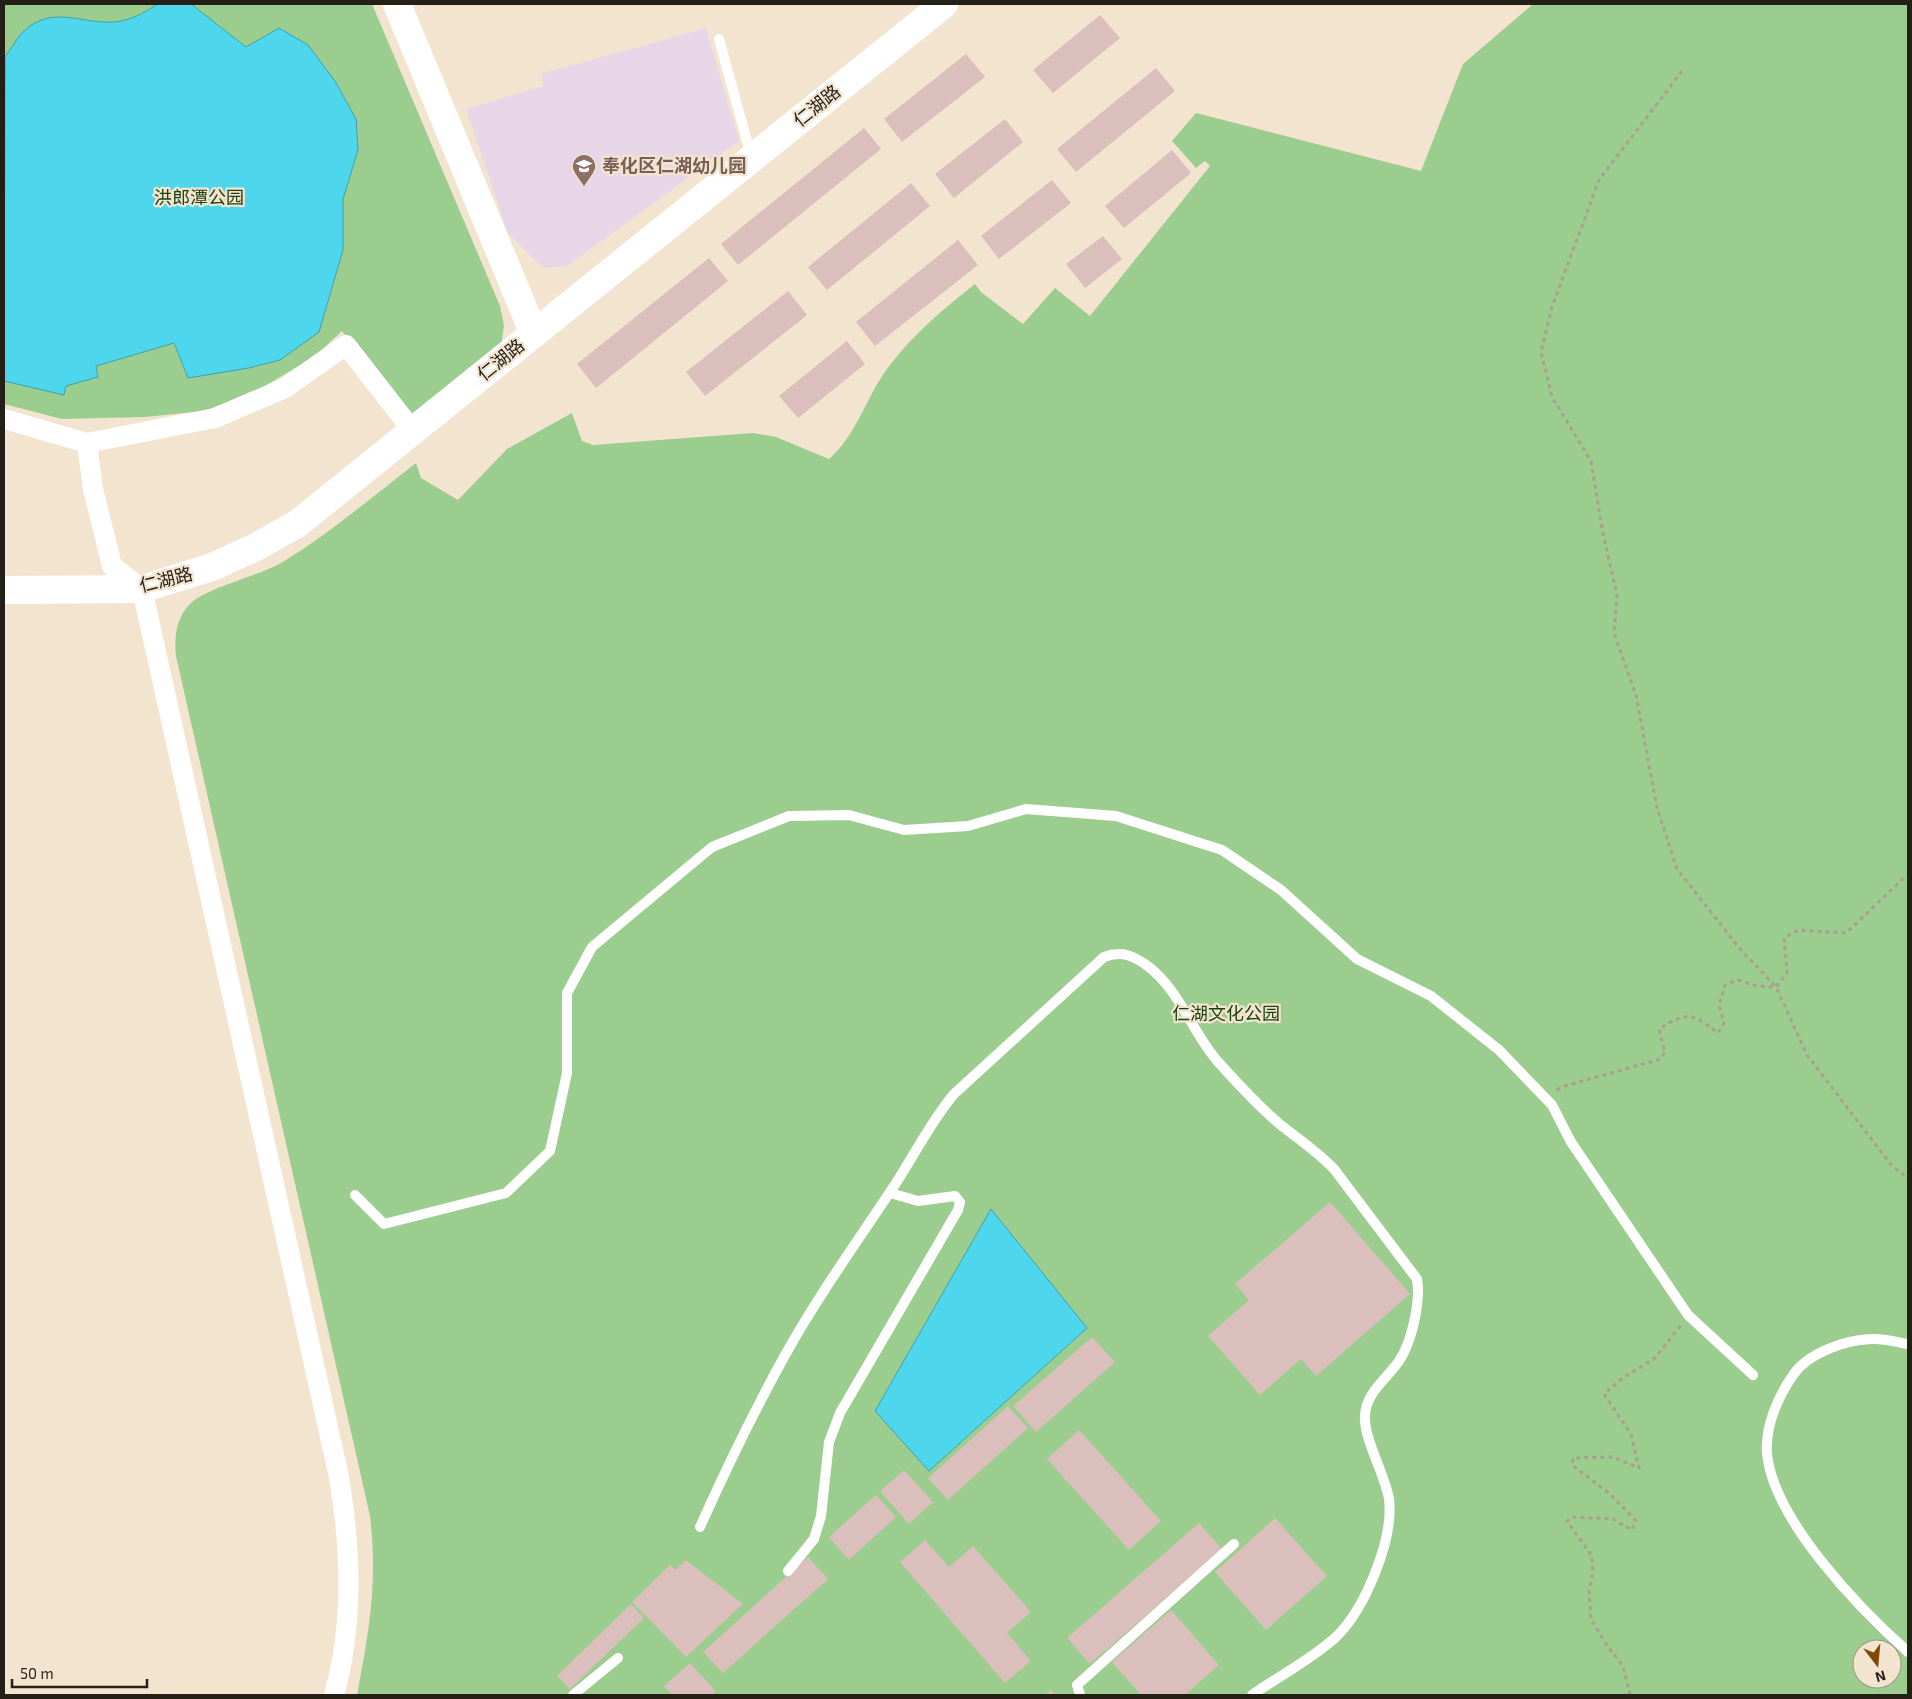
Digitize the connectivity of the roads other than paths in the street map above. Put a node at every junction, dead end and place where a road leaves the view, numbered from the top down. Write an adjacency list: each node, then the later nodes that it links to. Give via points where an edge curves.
1 (397, 4): 5 (street)
2 (944, 4): 4 (street, 仁湖路)
3 (720, 39): 4 (lane)
4 (752, 159): 5 (street, 仁湖路)
5 (534, 334): 7 (street, 仁湖路)
6 (4, 418): 8 (street)
7 (413, 431): 8 (street, via 346,345 285,388 215,418); 9 (street, 仁湖路, via 316,510 277,536 212,567)
8 (87, 443): 9 (street, via 92,489 112,566)
9 (142, 589): 10 (street, 仁湖路); 20 (street, via 339,1477 350,1577 347,1627)
10 (4, 590)
11 (890, 1193): 15 (lane, via 846,1256 784,1357 736,1447); 17 (lane, via 918,1201 955,1196 960,1202 840,1413 829,1442 821,1516 814,1539); 23 (lane, via 937,1114 954,1094 1104,957 1116,952 1126,953 1164,981 1219,1064 1282,1125 1334,1169 1417,1279 1420,1292 1407,1349 1370,1397 1365,1416 1388,1497 1390,1517 1388,1537 1372,1578 1351,1618 1336,1637)
12 (355, 1195): 14 (lane, via 384,1224 506,1193 550,1151 567,1072 567,993 592,947 712,847 789,816 849,816 904,830 968,826 1026,809 1116,816 1222,850 1281,890 1357,959 1431,996 1499,1050 1552,1105 1570,1142 1688,1315)
13 (1908, 1344): 18 (lane, via 1882,1339 1864,1340 1823,1352 1804,1363 1779,1398 1768,1429 1767,1453 1776,1488 1821,1560 1876,1623)
14 (1753, 1375)
15 (700, 1527)
16 (1234, 1544): 22 (lane, via 1077,1685)
17 (788, 1572)
18 (1908, 1652)
19 (618, 1658): 21 (lane)
20 (334, 1695)
21 (573, 1695)
22 (1080, 1695)
23 (1252, 1695)

